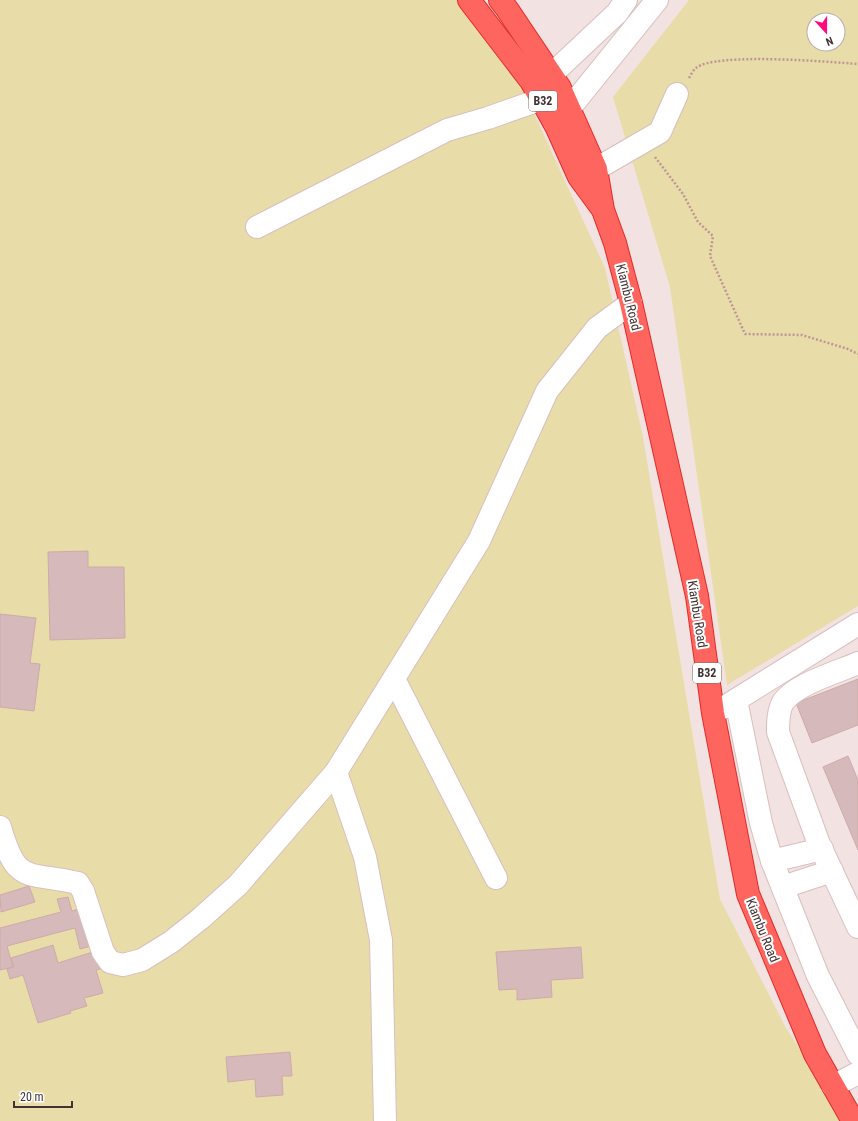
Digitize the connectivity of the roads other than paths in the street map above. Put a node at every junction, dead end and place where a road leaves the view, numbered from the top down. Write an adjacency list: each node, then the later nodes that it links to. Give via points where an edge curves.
1 (469, 0): 5 (highway, Kiambu Road / B32, via 515,58)
2 (500, 0): 5 (highway, Kiambu Road / B32)
3 (626, 0): 5 (street, via 617,14)
4 (657, 0): 7 (street)
5 (551, 87): 7 (highway, Kiambu Road / B32); 9 (highway, Kiambu Road / B32, via 557,128 579,177); 10 (street, via 488,118 447,130)
6 (677, 94): 8 (street, via 660,132)
7 (569, 109): 8 (highway, Kiambu Road / B32)
8 (596, 169): 9 (highway, Kiambu Road / B32)
9 (603, 210): 11 (highway, Kiambu Road / B32)
10 (257, 227)
11 (631, 303): 14 (street, via 597,328 547,391 479,541); 16 (highway, Kiambu Road / B32, via 697,596)
12 (858, 624): 15 (street)
13 (858, 663): 19 (street, via 794,691 782,704 778,721 778,732)
14 (394, 678): 17 (street); 22 (street)
15 (736, 700): 16 (street); 20 (street, via 761,823)
16 (713, 713): 27 (highway, Kiambu Road / B32, via 748,894 815,1054)
17 (336, 772): 18 (street, via 233,890 171,942 142,960 123,965 110,962 103,952 78,883 25,874 14,864 7,851); 28 (street, via 365,857 381,940)
18 (0, 827)
19 (822, 849): 20 (street); 21 (street)
20 (772, 861): 23 (street)
21 (832, 871): 23 (street); 24 (street)
22 (496, 878)
23 (783, 887): 25 (street, via 818,976)
24 (858, 927)
25 (858, 1054)
26 (858, 1073): 27 (street)
27 (834, 1086): 29 (highway, Kiambu Road / B32)
28 (385, 1121)
29 (853, 1121)

